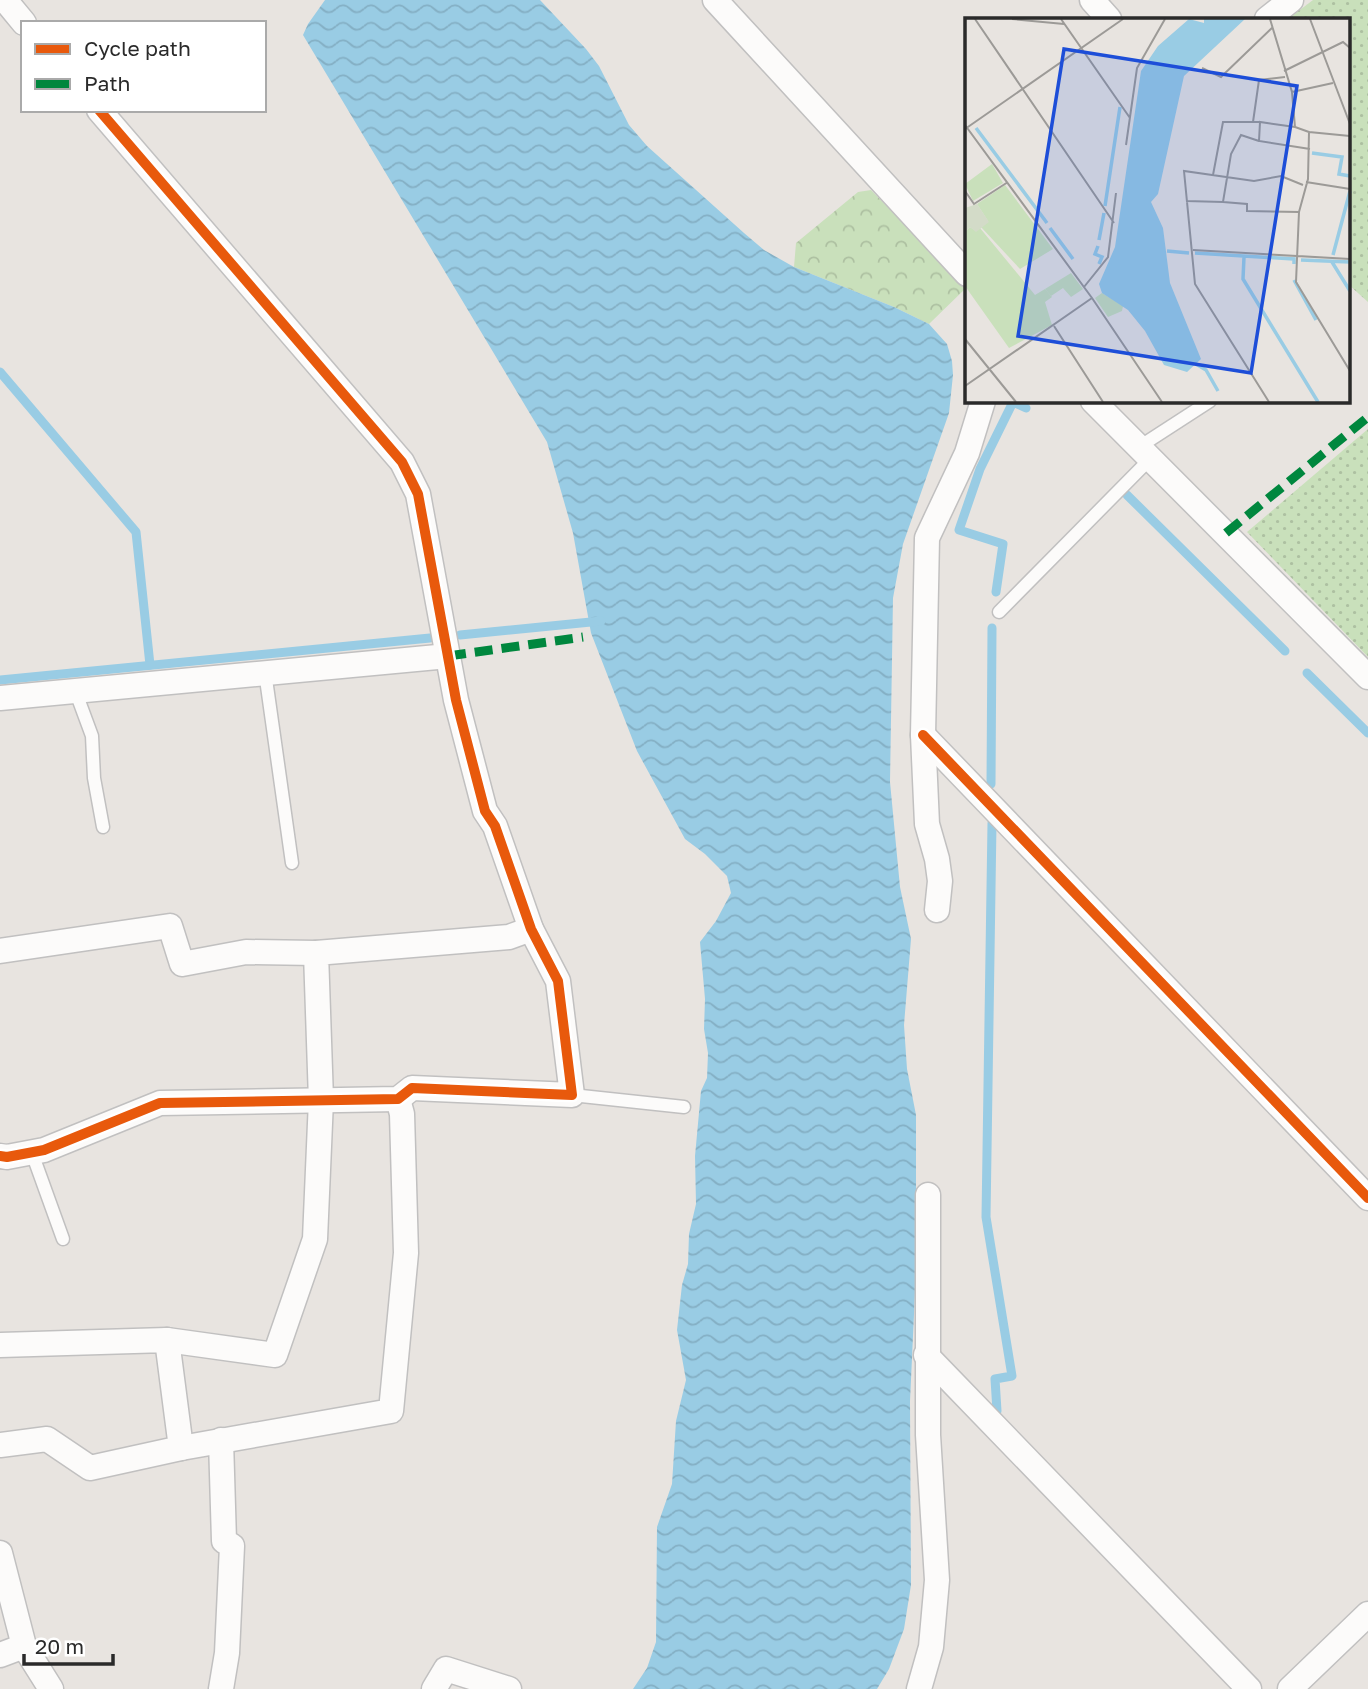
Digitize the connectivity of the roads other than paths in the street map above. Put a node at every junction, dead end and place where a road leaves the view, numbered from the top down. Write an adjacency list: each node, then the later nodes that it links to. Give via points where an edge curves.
1 (5, 0): 7 (street)
2 (715, 0): 9 (street)
3 (1092, 0): 5 (street)
4 (1291, 0): 6 (street)
5 (1108, 18)
6 (1268, 18)
7 (22, 21)
8 (101, 112): 15 (street, via 402,462 418,494)
9 (965, 272)
10 (983, 402): 20 (street, via 967,453 927,538)
11 (1094, 402): 13 (street)
12 (1208, 402): 13 (lane)
13 (1145, 453): 14 (lane); 17 (street)
14 (999, 612)
15 (448, 656): 16 (street); 24 (street, via 485,811 495,826)
16 (265, 673): 18 (street); 22 (lane)
17 (1368, 677)
18 (75, 691): 19 (street); 21 (lane, via 92,736)
19 (0, 698)
20 (923, 735): 23 (street, via 927,824 940,881); 34 (street)
21 (103, 827)
22 (292, 863)
23 (937, 910)
24 (531, 929): 26 (street, via 509,937); 27 (street, via 558,981)
25 (0, 951): 26 (street, via 170,926 182,964 246,952)
26 (316, 953): 29 (street)
27 (572, 1095): 28 (street, via 412,1088); 30 (lane)
28 (398, 1099): 29 (street); 39 (street, via 406,1254 391,1411)
29 (321, 1100): 31 (street, via 160,1103); 36 (street, via 315,1239 275,1355)
30 (684, 1107)
31 (33, 1153): 32 (street); 35 (lane)
32 (0, 1156)
33 (928, 1195): 38 (street)
34 (1368, 1198)
35 (62, 1239)
36 (167, 1339): 37 (street); 41 (street)
37 (0, 1345)
38 (926, 1355): 50 (street, via 937,1580 931,1647); 51 (street)
39 (221, 1440): 41 (street); 47 (street, via 225,1541 232,1546 227,1653)
40 (0, 1445): 41 (street, via 47,1439 90,1468)
41 (181, 1448)
42 (0, 1553): 44 (street)
43 (1368, 1615): 52 (street)
44 (24, 1646): 45 (street); 46 (street)
45 (0, 1655)
46 (51, 1689)
47 (220, 1689)
48 (434, 1689): 49 (street, via 446,1669)
49 (509, 1689)
50 (919, 1689)
51 (1249, 1689)
52 (1290, 1689)

